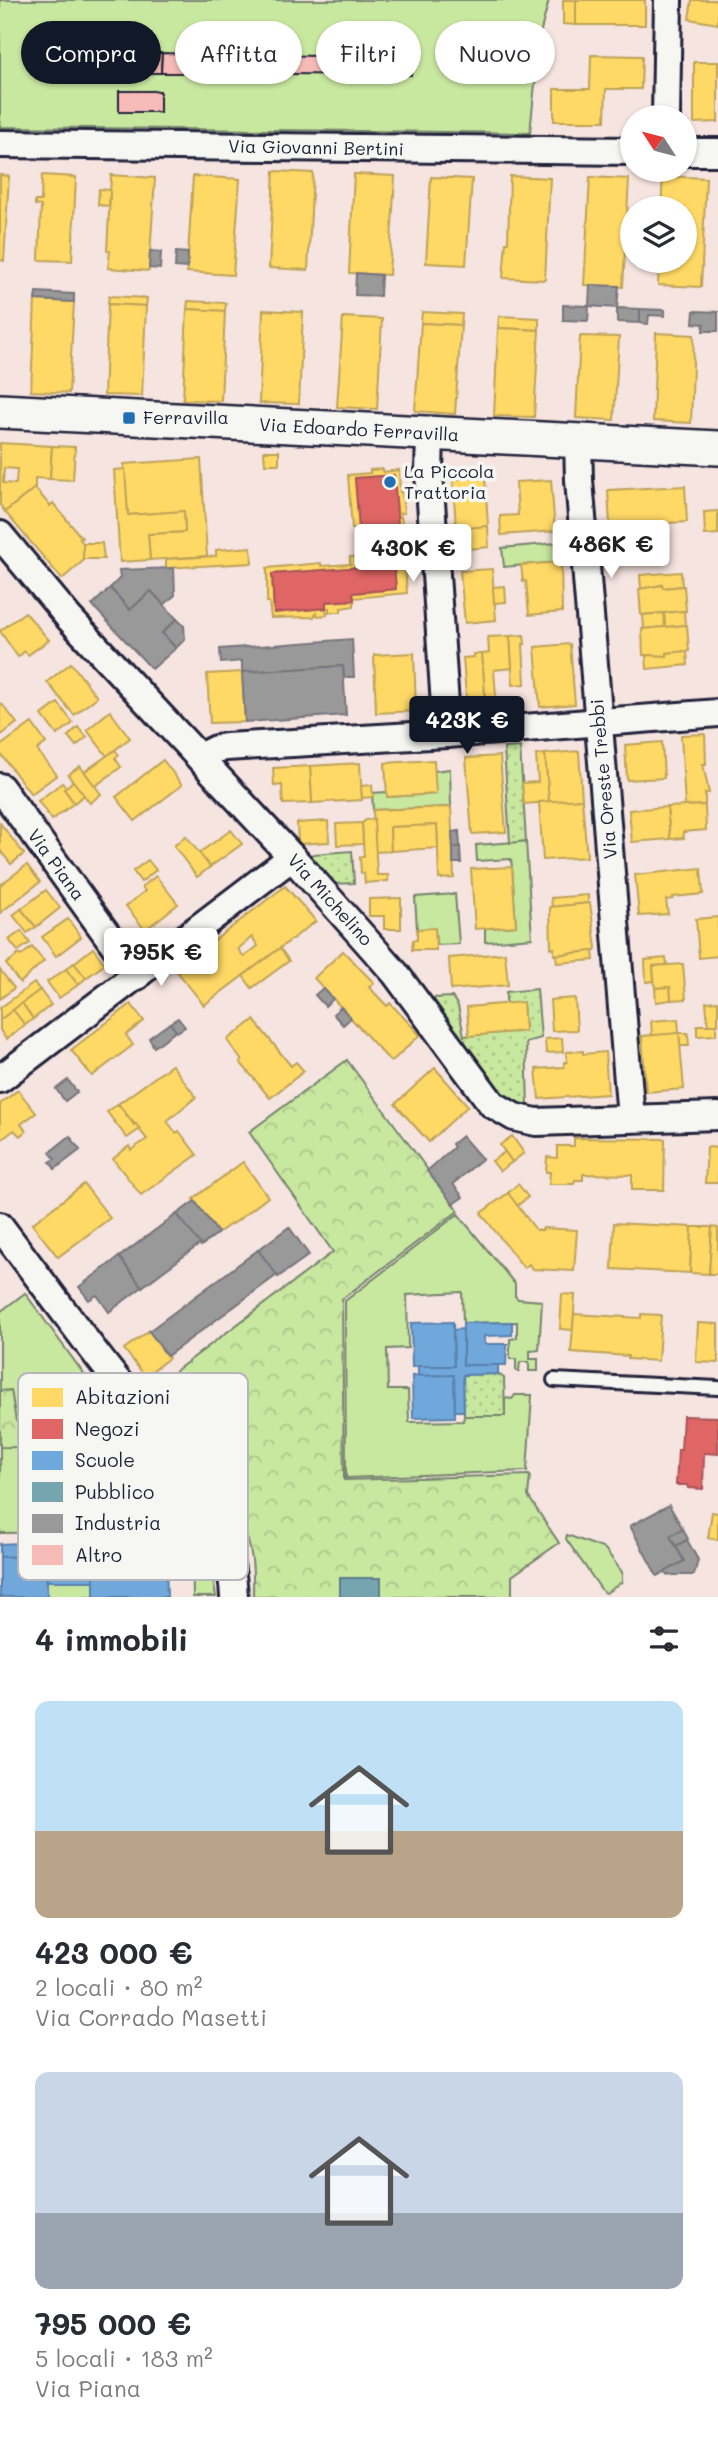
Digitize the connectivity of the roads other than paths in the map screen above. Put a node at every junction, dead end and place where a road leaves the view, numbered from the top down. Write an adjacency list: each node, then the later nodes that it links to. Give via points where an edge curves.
1 (668, 0): 2 (street)
2 (666, 105)
3 (0, 144): 4 (street, Via Giovanni Bertini)
4 (620, 151)
5 (697, 152): 6 (street)
6 (718, 152)
7 (0, 411): 8 (street, Via Edoardo Ferravilla)
8 (430, 433): 9 (street, Via Edoardo Ferravilla); 14 (street)
9 (578, 440): 10 (street, Via Edoardo Ferravilla); 13 (street, Via Oreste Trebbi)
10 (718, 448)
11 (0, 535): 15 (street, Via Michelino, via 69,618)
12 (718, 713): 13 (street)
13 (600, 723): 14 (street); 21 (street, Via Oreste Trebbi)
14 (447, 734): 15 (street, via 226,747)
15 (200, 757): 17 (street, Via Michelino)
16 (0, 787): 18 (street, Via Piana)
17 (292, 857): 18 (street); 21 (street, Via Michelino, via 409,989 484,1096 502,1111 536,1122)
18 (137, 976): 19 (street)
19 (3, 1071)
20 (718, 1116): 21 (street, Via Michelino)
21 (631, 1118)
22 (0, 1226): 23 (street)
23 (111, 1373)
24 (554, 1380): 25 (lane)
25 (718, 1388)

